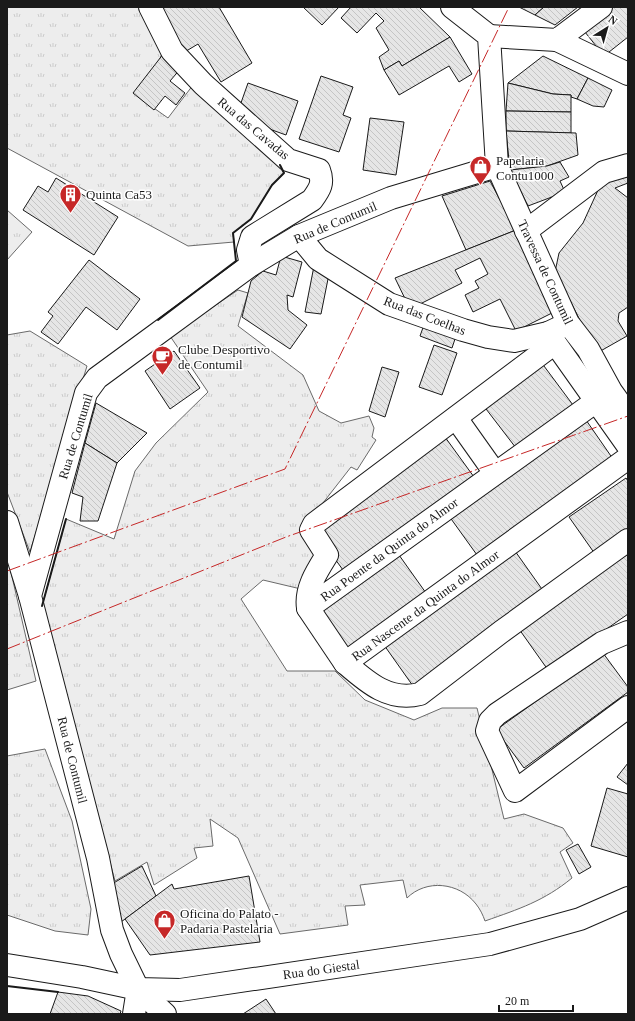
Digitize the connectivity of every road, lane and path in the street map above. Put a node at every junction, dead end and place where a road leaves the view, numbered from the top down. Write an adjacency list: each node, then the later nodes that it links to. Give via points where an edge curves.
1 (150, 7): 11 (street, Rua das Cavadas, via 172,51 203,84 288,160 319,170 322,179 312,200 252,237 248,250)
2 (452, 7): 4 (street)
3 (601, 7): 5 (street)
4 (489, 36): 5 (street); 8 (street)
5 (557, 40): 6 (street)
6 (628, 74)
7 (628, 165): 9 (street, via 604,172)
8 (496, 166): 9 (street, Travessa de Contumil); 10 (street, Rua de Contumil, via 391,198)
9 (526, 231): 12 (street, Travessa de Contumil)
10 (298, 236): 11 (street, Rua de Contumil); 13 (street, Rua das Coelhas, via 318,259 389,304 488,337 514,341)
11 (251, 265): 22 (street, Rua de Contumil, via 97,378 86,392)
12 (568, 323): 13 (street, Rua das Coelhas); 15 (street, Travessa de Contumil, via 588,349 611,391)
13 (551, 338): 14 (street); 16 (street, Rua Poente da Quinta do Almor)
14 (595, 402): 17 (street); 19 (street, Rua Poente da Quinta do Almor)
15 (628, 414)
16 (456, 418): 19 (street); 23 (street, Rua Poente da Quinta do Almor, via 314,524 311,530 327,555 309,588)
17 (628, 446)
18 (628, 458): 25 (street, Rua Nascente da Quinta do Almor)
19 (495, 473): 23 (street, Rua Poente da Quinta do Almor)
20 (7, 522): 22 (street)
21 (628, 540): 25 (street, Rua Nascente da Quinta do Almor, via 420,694 407,697 395,695 365,679)
22 (30, 596): 29 (street, Rua de Contumil, via 98,858 112,930)
23 (308, 608): 25 (street)
24 (628, 632): 26 (street, via 602,643 498,714 490,721 487,731 515,791)
25 (344, 663)
26 (628, 706)
27 (628, 898): 29 (street, Rua do Giestal, via 580,919 490,944 180,990)
28 (7, 965): 29 (street, Rua do Giestal)
29 (138, 989): 30 (street); 31 (street)
30 (134, 1014)
31 (165, 1014)

